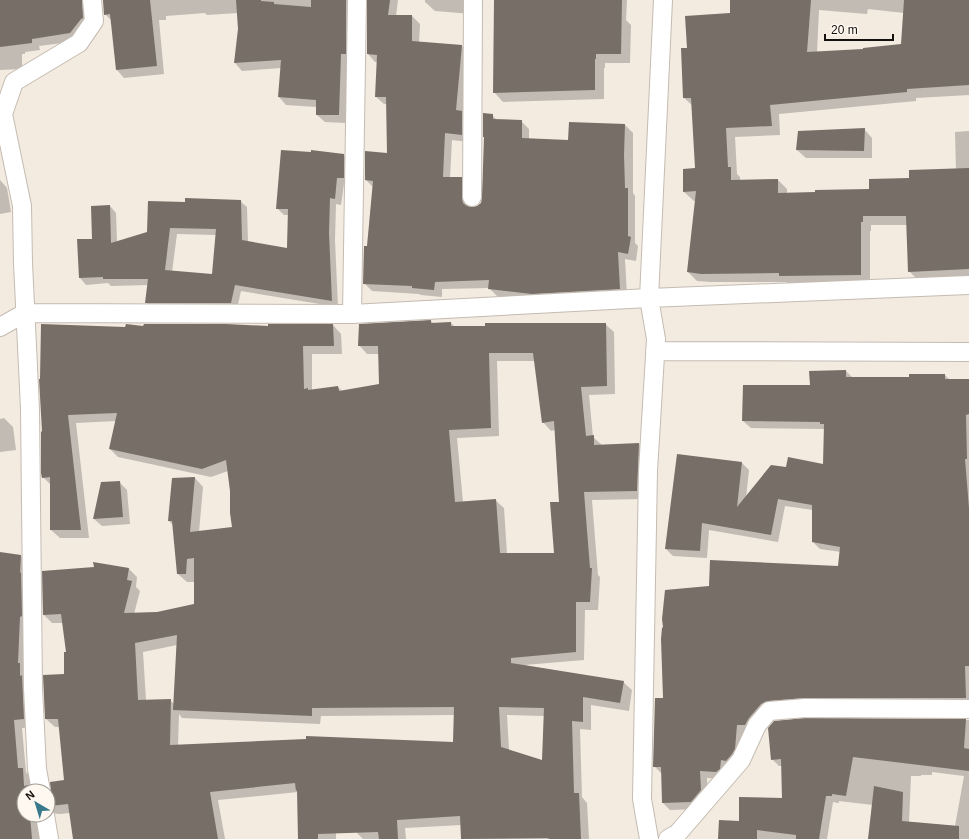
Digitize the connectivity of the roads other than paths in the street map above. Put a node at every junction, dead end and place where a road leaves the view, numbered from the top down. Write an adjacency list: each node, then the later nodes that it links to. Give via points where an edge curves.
1 (92, 0): 8 (street, via 94,22 79,43 14,82 3,114 22,206)
2 (357, 0): 9 (street)
3 (473, 0): 5 (street)
4 (663, 0): 7 (street)
5 (472, 197)
6 (969, 285): 7 (street)
7 (648, 298): 9 (street); 11 (street, via 656,339)
8 (25, 313): 9 (street); 10 (street); 14 (street, via 30,409 33,673)
9 (352, 314)
10 (0, 327)
11 (655, 351): 12 (street); 17 (street, via 648,471 642,799)
12 (969, 352)
13 (969, 709): 18 (street, via 805,708 769,711 757,725 741,760 678,833)
14 (40, 783)
15 (46, 823): 16 (street)
16 (49, 839)
17 (649, 839)
18 (668, 839)

